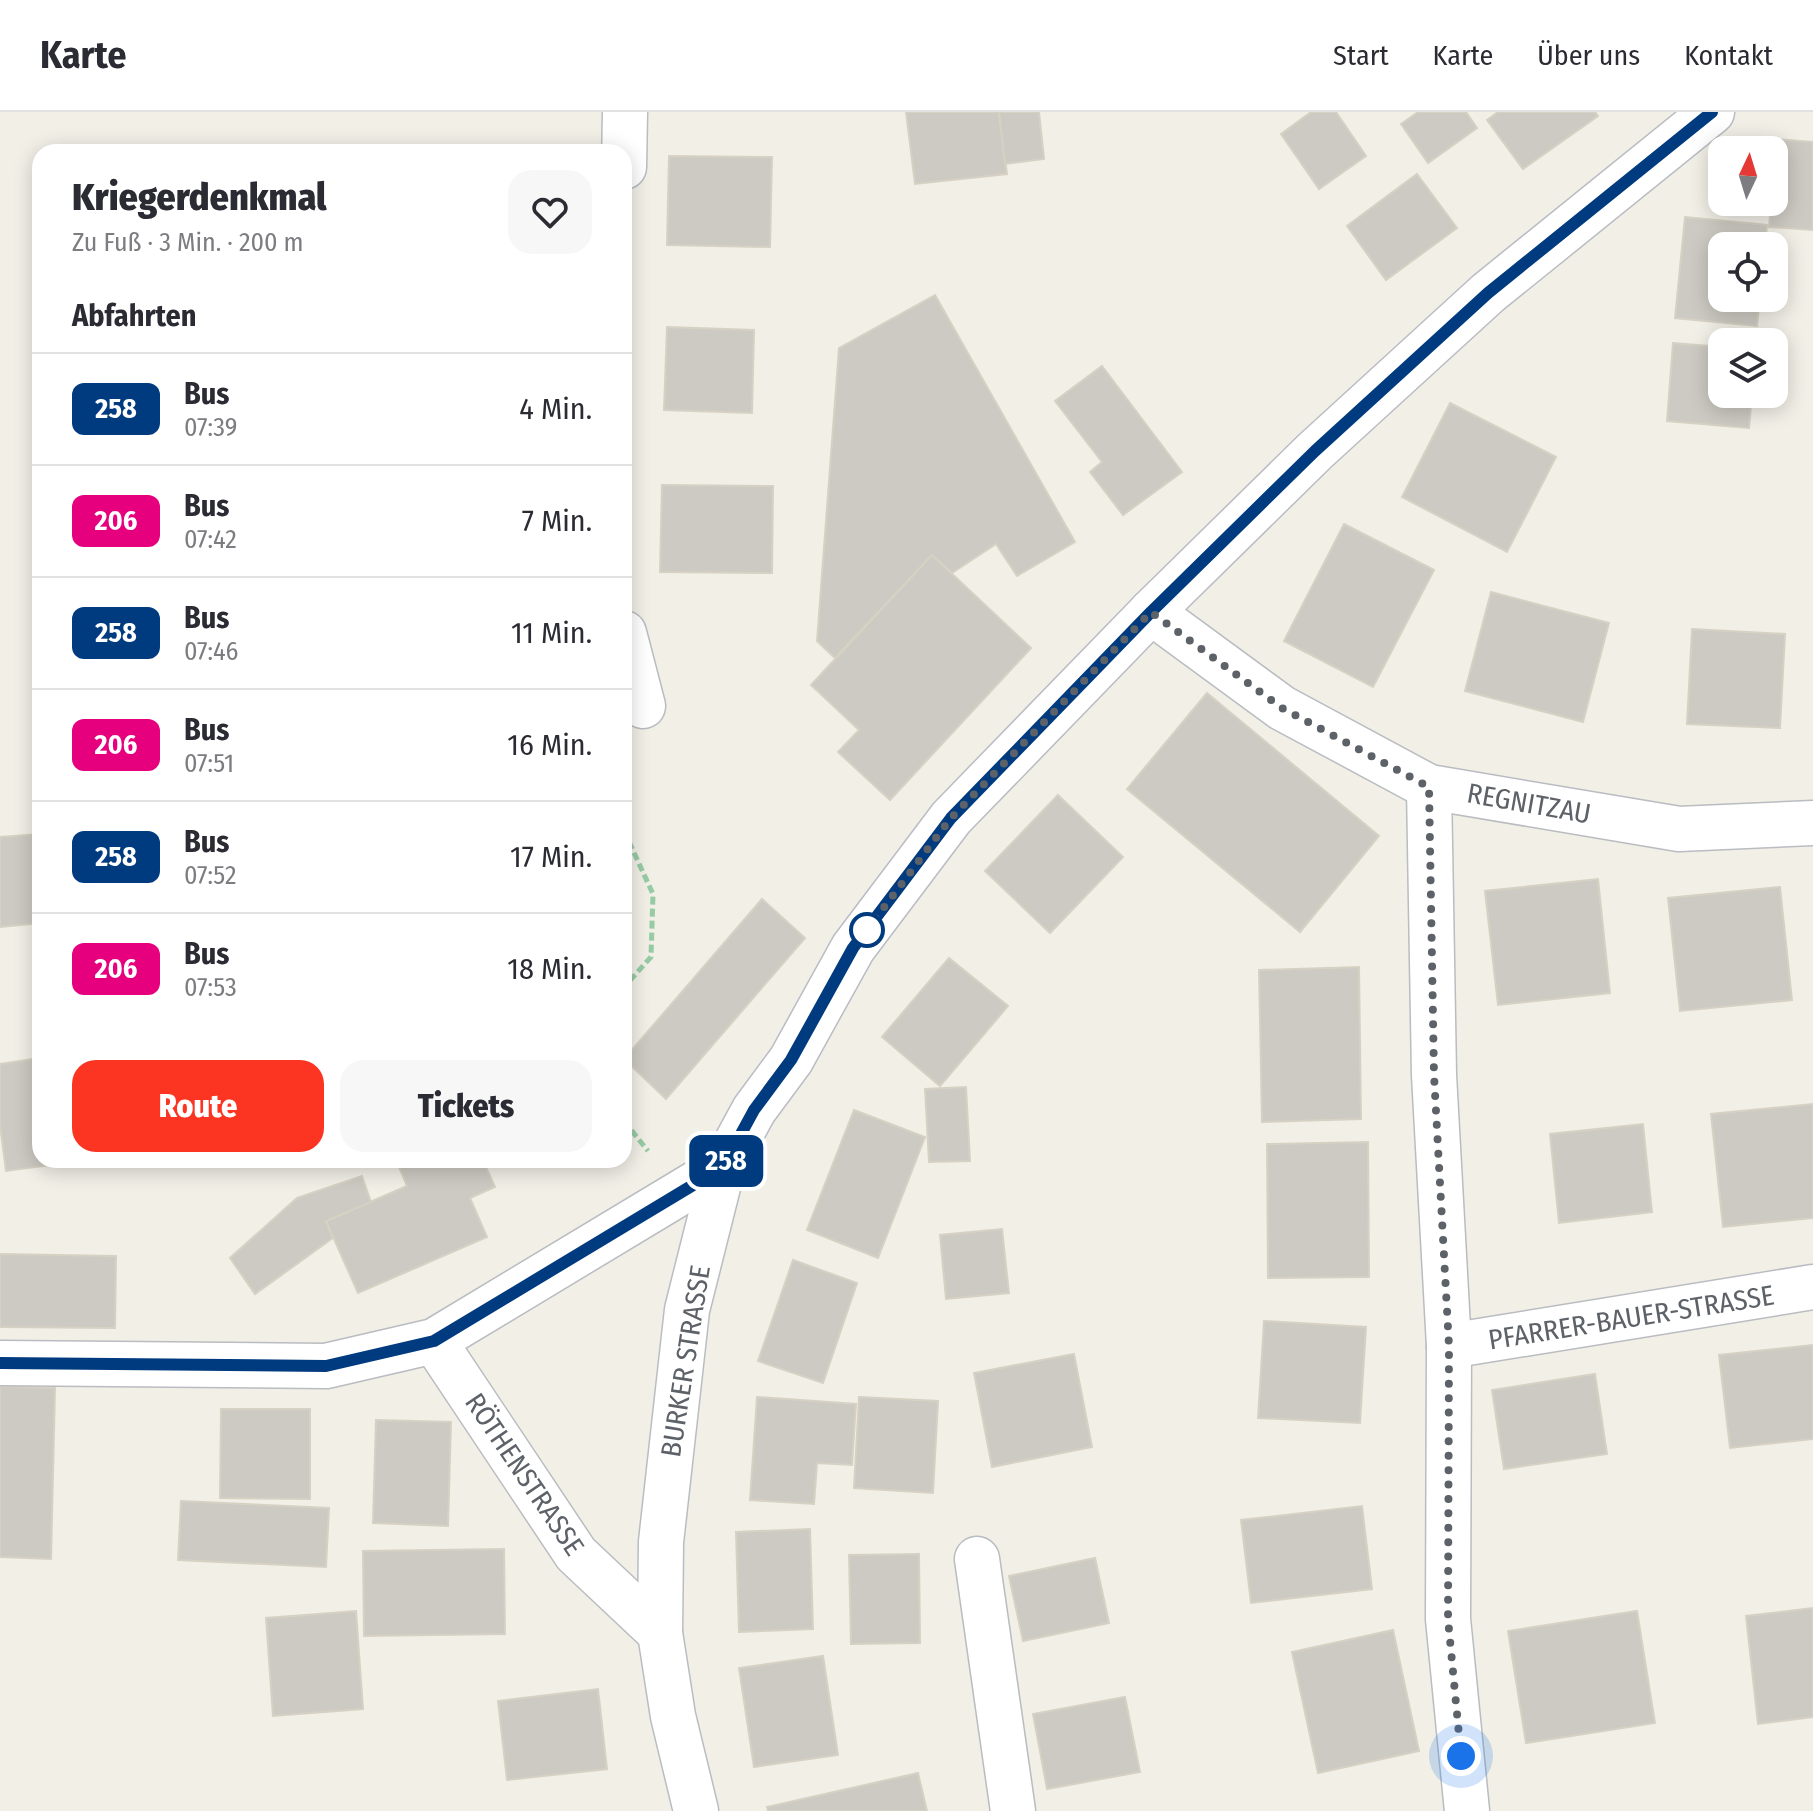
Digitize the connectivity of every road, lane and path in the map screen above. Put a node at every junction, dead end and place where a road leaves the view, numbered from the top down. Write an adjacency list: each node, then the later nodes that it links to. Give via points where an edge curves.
1 (625, 112): 3 (street)
2 (1712, 112): 4 (street, BURKER STRASSE, via 1488,293 1315,451)
3 (624, 144)
4 (1151, 612): 7 (street, REGNITZAU, via 1282,708); 11 (street, BURKER STRASSE, via 951,818 853,948)
5 (632, 664): 6 (street)
6 (643, 706)
7 (1429, 787): 8 (street, REGNITZAU, via 1679,829); 14 (street, PFARRER-BAUER-STRASSE, via 1434,1075)
8 (1813, 823)
9 (632, 848): 10 (path, via 653,894 651,957)
10 (632, 978)
11 (723, 1167): 13 (street); 17 (street, BURKER STRASSE, via 687,1310 661,1542)
12 (1813, 1287): 14 (street, PFARRER-BAUER-STRASSE)
13 (434, 1341): 15 (street, via 326,1366); 17 (street, RÖTHENSTRASSE, via 576,1554)
14 (1449, 1346): 20 (street, PFARRER-BAUER-STRASSE, via 1448,1619)
15 (0, 1363)
16 (977, 1559): 19 (street)
17 (660, 1633): 18 (street, BURKER STRASSE)
18 (696, 1811)
19 (1013, 1811)
20 (1467, 1811)

